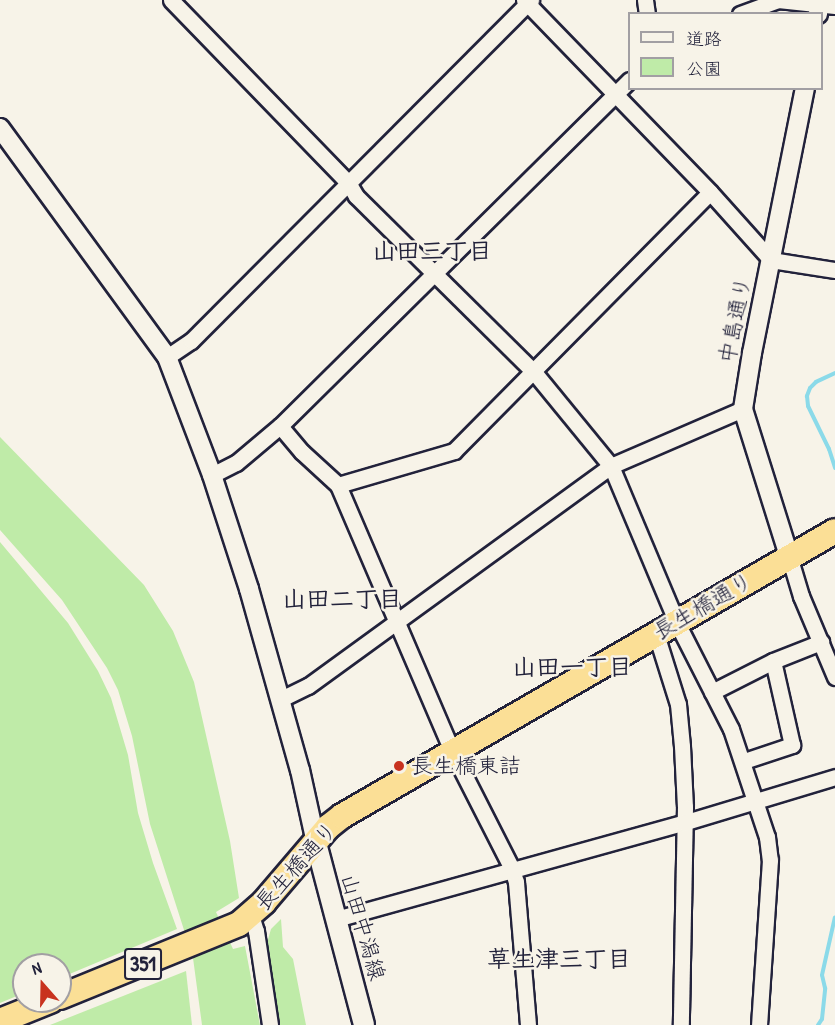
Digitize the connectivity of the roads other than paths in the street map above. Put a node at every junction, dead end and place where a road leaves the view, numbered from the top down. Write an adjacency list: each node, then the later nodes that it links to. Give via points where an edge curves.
1 (171, 0): 9 (street)
2 (527, 1): 7 (street); 9 (street)
3 (823, 6): 4 (street, via 778,0)
4 (745, 12)
5 (628, 82): 7 (street)
6 (805, 90): 11 (street, 中島通り)
7 (616, 95): 10 (street); 13 (street)
8 (0, 128): 14 (street)
9 (349, 184): 13 (street); 14 (street, via 191,341)
10 (710, 192): 11 (street); 15 (street)
11 (771, 260): 12 (street); 16 (street, 中島通り)
12 (835, 270)
13 (435, 274): 15 (street); 17 (street)
14 (167, 357): 19 (street)
15 (534, 372): 18 (street); 20 (street, via 454,451)
16 (743, 409): 18 (street); 22 (street, 中島通り)
17 (280, 426): 19 (street, via 236,463); 20 (street)
18 (611, 466): 23 (street); 24 (street)
19 (212, 475): 30 (street)
20 (338, 485): 23 (street)
21 (835, 531): 22 (highway, 長生橋通り / 351)
22 (789, 556): 24 (highway, 長生橋通り / 351); 26 (street)
23 (395, 621): 30 (street, via 308,686); 31 (street)
24 (676, 621): 25 (highway, 長生橋通り / 351); 29 (street)
25 (656, 634): 31 (highway, 長生橋通り / 351); 35 (street, via 678,704)
26 (821, 642): 27 (street); 28 (street)
27 (773, 661): 29 (street); 32 (street, via 792,745)
28 (835, 677)
29 (712, 692): 32 (street)
30 (281, 699): 36 (street)
31 (453, 753): 36 (highway, 長生橋通り / 351, via 342,816); 37 (street)
32 (744, 762): 34 (street)
33 (835, 777): 34 (street)
34 (757, 801): 35 (street); 47 (street, via 770,860)
35 (683, 823): 37 (street); 46 (street)
36 (316, 843): 38 (highway, 長生橋通り / 351); 39 (main road, 山田中潟線)
37 (512, 869): 39 (street); 45 (street)
38 (251, 915): 40 (highway, 長生橋通り / 351, via 225,931); 43 (street)
39 (336, 919): 44 (main road, 山田中潟線)
40 (72, 992)
41 (20, 1013): 42 (highway)
42 (0, 1021)
43 (270, 1025)
44 (364, 1025)
45 (528, 1025)
46 (681, 1025)
47 (759, 1025)

